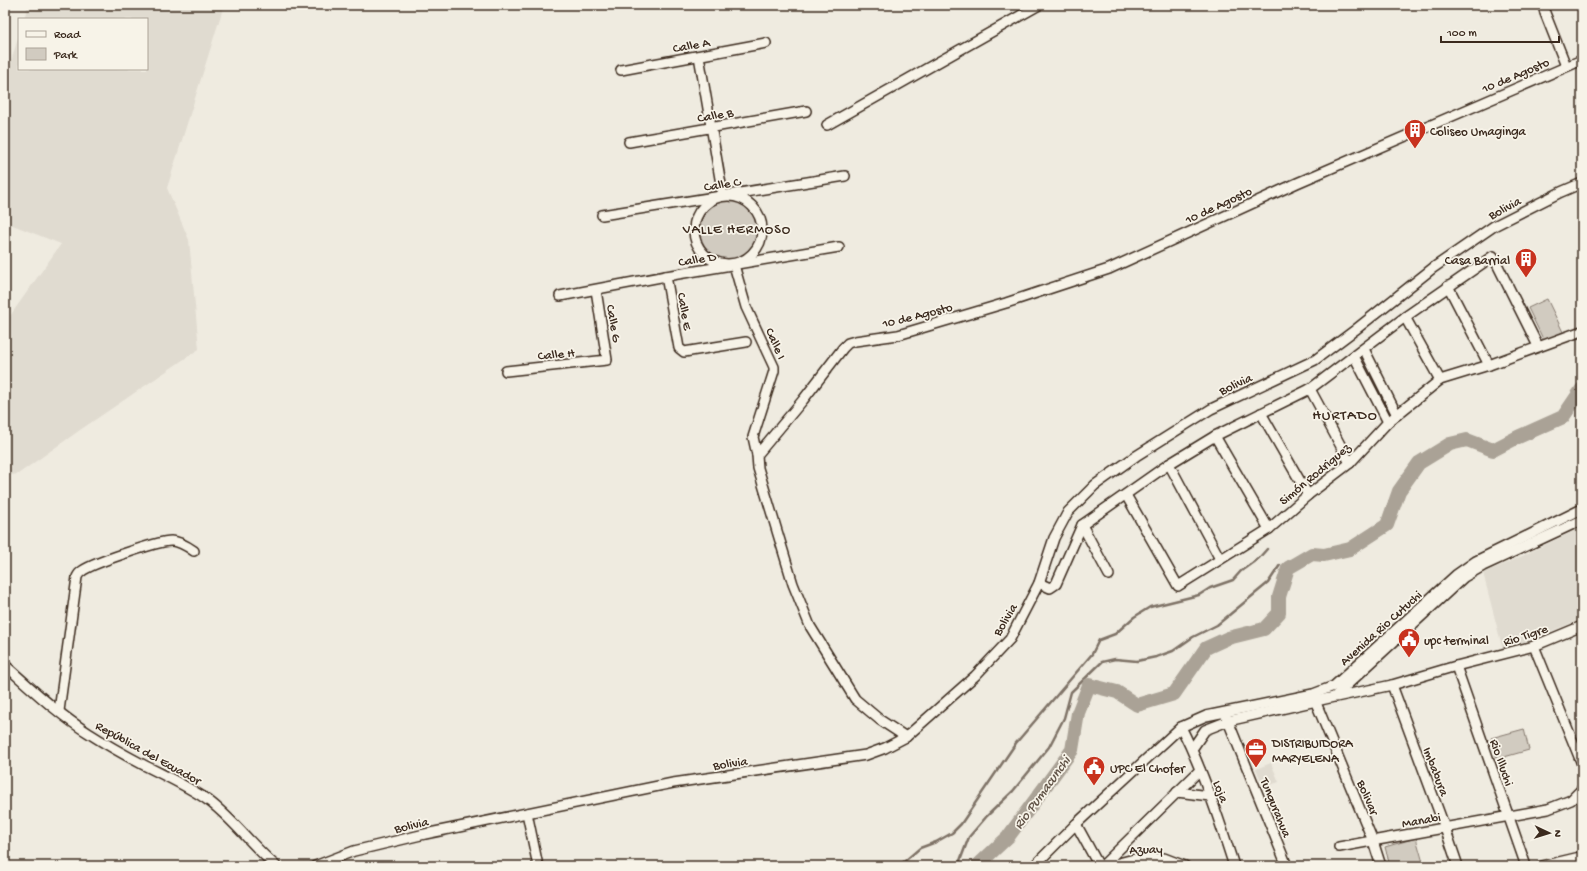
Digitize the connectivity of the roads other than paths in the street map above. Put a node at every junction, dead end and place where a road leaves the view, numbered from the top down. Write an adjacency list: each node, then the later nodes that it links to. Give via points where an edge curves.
1 (1039, 5): 9 (street)
2 (1543, 5): 6 (street)
3 (766, 43): 4 (street, Calle A)
4 (699, 56): 7 (street, Calle A); 10 (street)
5 (1582, 60): 6 (street, 10 de Agosto)
6 (1566, 66): 39 (street, 10 de Agosto, via 1297,182 1109,269 898,335 848,343)
7 (621, 70)
8 (806, 111): 10 (street, Calle B)
9 (827, 125)
10 (712, 128): 11 (street, Calle B); 14 (street)
11 (629, 142)
12 (845, 176): 14 (street, Calle C)
13 (1582, 183): 51 (street, Bolivia, via 1494,226 1432,268 1315,360 1211,409 1095,485 1068,512 1054,538)
14 (723, 196): 15 (street, Calle C); 17 (street, via 732,196 750,204 758,215 762,229 758,248 752,256); 17 (street, via 713,199 702,209 695,222 694,231 698,246 707,257 715,262)
15 (602, 215)
16 (839, 247): 17 (street, Calle D)
17 (734, 265): 18 (street, Calle D); 39 (street, Calle I, via 746,307 774,367 753,437)
18 (666, 276): 20 (street, Calle D); 24 (street, Calle E, via 681,351)
19 (1448, 286): 22 (street); 25 (street, via 1493,256); 29 (street)
20 (596, 290): 21 (street, Calle D); 28 (street, Calle G)
21 (560, 296)
22 (1405, 317): 26 (street); 31 (street)
23 (1582, 331): 25 (street, Simón Rodriguez)
24 (746, 342)
25 (1538, 346): 29 (street, Simón Rodriguez)
26 (1364, 349): 27 (street); 32 (street)
27 (1354, 356): 33 (street); 34 (street)
28 (608, 360): 30 (street, Calle H)
29 (1489, 364): 31 (street, Simón Rodriguez)
30 (506, 371)
31 (1440, 380): 36 (street, Simón Rodriguez)
32 (1382, 386): 34 (street); 36 (street)
33 (1310, 389): 35 (street); 40 (street)
34 (1372, 392): 37 (street)
35 (1261, 413): 38 (street); 43 (street)
36 (1397, 415): 37 (street, Simón Rodriguez)
37 (1388, 422): 40 (street, Simón Rodriguez)
38 (1215, 436): 41 (street); 47 (street)
39 (757, 455): 62 (street, Calle I, via 758,468 793,584 810,626 855,699)
40 (1350, 463): 43 (street, Simón Rodriguez)
41 (1170, 464): 42 (street); 49 (street)
42 (1126, 495): 46 (street); 49 (street, Simón Rodriguez, via 1178,586)
43 (1308, 495): 47 (street, Simón Rodriguez)
44 (1582, 509): 58 (street, Avenida Rio Cutuchi, via 1476,561 1456,575 1334,686)
45 (1582, 520): 57 (street, Avenida Rio Cutuchi, via 1464,577)
46 (1082, 525): 50 (street); 51 (street, via 1056,584 1050,588)
47 (1269, 529): 49 (street, Simón Rodriguez)
48 (194, 551): 59 (street, via 170,541 81,571 77,577)
49 (1220, 559)
50 (1109, 575)
51 (1039, 583): 62 (street, Bolivia, via 1010,639 975,676)
52 (1581, 630): 53 (street, Rio Tigre)
53 (1534, 646): 55 (street, Rio Tigre); 64 (street)
54 (5, 665): 59 (street, República del Ecuador)
55 (1456, 666): 56 (street, Rio Tigre); 70 (street, Rio Illuchi)
56 (1392, 685): 57 (street, Rio Tigre); 72 (street, Imbabura)
57 (1334, 697): 58 (street, Avenida Rio Cutuchi)
58 (1315, 698): 60 (street, Avenida Rio Cutuchi); 73 (street, Bolivar)
59 (59, 712): 76 (street, República del Ecuador, via 89,734 209,801 232,820)
60 (1227, 717): 61 (street, Avenida Rio Cutuchi, via 1206,716); 63 (street, Avenida Rio Cutuchi, via 1205,730); 84 (street, Tungurahua)
61 (1181, 727): 63 (street, Loja); 71 (street, Avenida Rio Cutuchi)
62 (906, 737): 69 (street, Bolivia, via 866,754 673,783)
63 (1192, 749): 65 (street, Loja)
64 (1582, 764)
65 (1200, 770): 67 (street); 68 (street, Loja)
66 (1582, 789): 70 (street, Manabi, via 1571,800 1561,805)
67 (1177, 792): 68 (street); 80 (street)
68 (1210, 796): 83 (street, Loja)
69 (527, 813): 77 (street, Bolivia, via 354,851); 78 (street)
70 (1507, 816): 72 (street, Manabi); 87 (street, Rio Illuchi)
71 (1076, 824): 79 (street, Avenida Rio Cutuchi); 80 (street)
72 (1445, 828): 73 (street, Manabi); 86 (street, Imbabura)
73 (1373, 841): 74 (street, Manabi); 85 (street, Bolivar)
74 (1339, 847)
75 (1580, 857): 88 (street)
76 (276, 866)
77 (315, 866)
78 (538, 866)
79 (1034, 866)
80 (1101, 866)
81 (1107, 866): 82 (street, Azuay, via 1134,859 1164,858)
82 (1185, 866)
83 (1234, 866)
84 (1288, 866)
85 (1381, 866)
86 (1458, 866)
87 (1526, 866)
88 (1542, 866)

